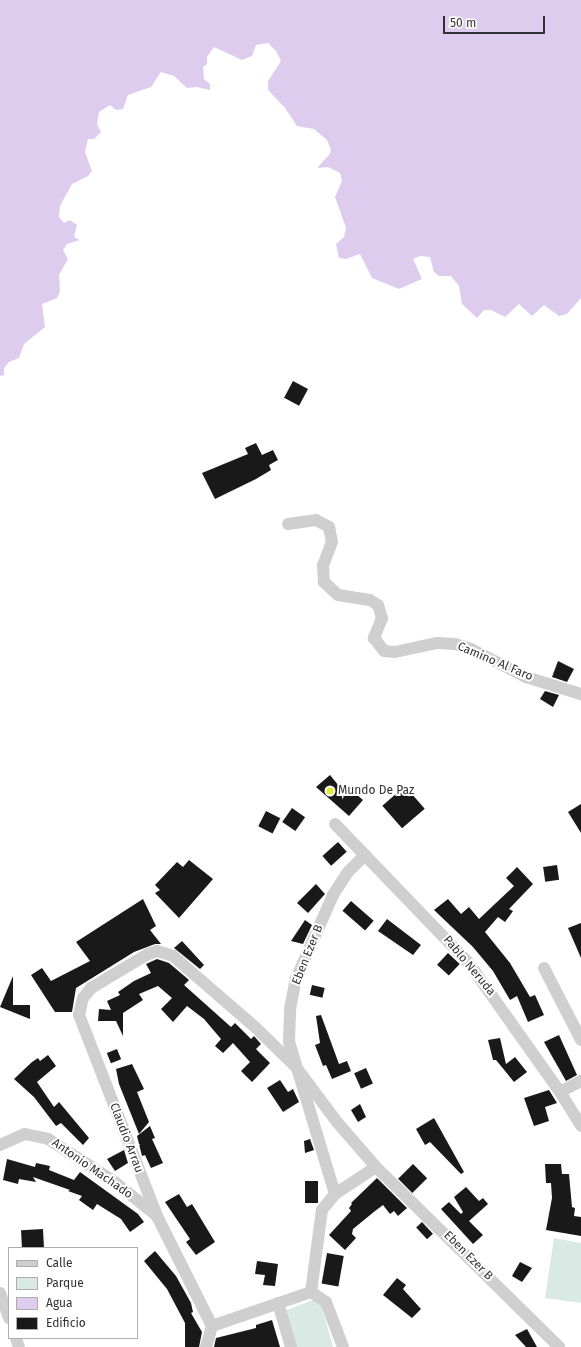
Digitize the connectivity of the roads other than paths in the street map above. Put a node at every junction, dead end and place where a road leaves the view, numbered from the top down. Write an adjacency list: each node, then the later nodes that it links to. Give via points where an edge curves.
1 (288, 524): 2 (street, Camino Al Faro, via 316,520 329,527 332,542 323,565 324,582 338,595 370,600 378,605 382,618 374,638 384,651 395,652 437,643 455,644 471,649 526,677)
2 (581, 694)
3 (335, 824): 4 (street, Pablo Neruda)
4 (365, 855): 8 (street, Eben Ezer B, via 348,872 333,895 296,978 290,1009 289,1042); 10 (street, Pablo Neruda, via 468,962)
5 (148, 954): 8 (street, Eben Ezer B, via 162,951 173,956 255,1027); 15 (street, Claudio Arrau, via 91,988 81,1003 79,1015)
6 (544, 968): 7 (street)
7 (581, 1040)
8 (296, 1068): 13 (street, Eben Ezer B, via 337,1122); 14 (street, Eben Ezer B)
9 (581, 1081): 10 (street)
10 (560, 1092): 11 (street, Pablo Neruda)
11 (581, 1126)
12 (0, 1144): 15 (street, Antonio Machado, via 25,1134 48,1139 112,1180)
13 (376, 1167): 14 (street); 24 (street, Eben Ezer B)
14 (335, 1194): 16 (street, via 322,1210)
15 (157, 1216): 20 (street, Claudio Arrau)
16 (310, 1292): 18 (street); 23 (street, via 326,1302)
17 (0, 1293): 19 (street)
18 (278, 1303): 20 (street); 22 (street)
19 (8, 1315)
20 (212, 1326): 21 (street)
21 (206, 1347)
22 (291, 1347)
23 (343, 1347)
24 (559, 1347)

